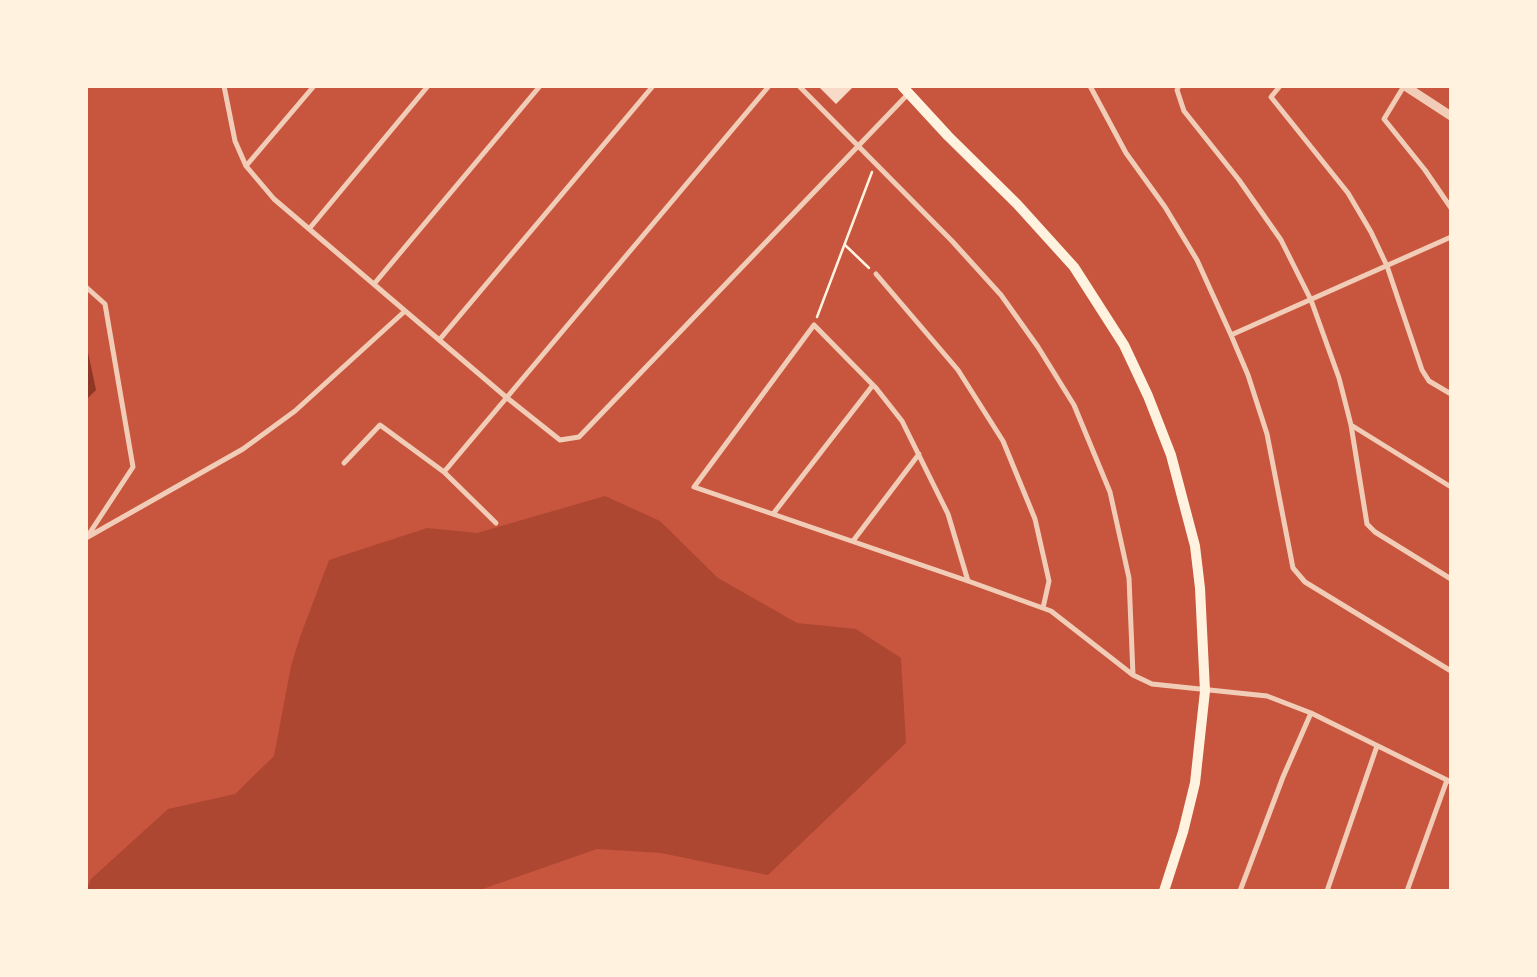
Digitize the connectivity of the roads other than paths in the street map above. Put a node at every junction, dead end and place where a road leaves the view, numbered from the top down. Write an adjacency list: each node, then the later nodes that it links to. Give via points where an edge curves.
1 (224, 86): 15 (street, via 235,141)
2 (314, 86): 15 (street)
3 (428, 86): 17 (street)
4 (540, 86): 21 (street)
5 (653, 86): 26 (street)
6 (769, 86): 29 (street)
7 (799, 86): 14 (street)
8 (1090, 86): 25 (street, via 1126,153 1165,207 1197,260)
9 (1179, 86): 23 (street, via 1177,90 1184,110 1281,240)
10 (1280, 86): 19 (street, via 1271,97 1348,193)
11 (1404, 86): 13 (street); 16 (street, via 1384,119)
12 (909, 89): 14 (street); 44 (main road, via 948,136 1017,204 1074,267 1124,346 1171,455 1195,546)
13 (1451, 116)
14 (858, 145): 29 (street, via 579,437 560,440); 43 (street, via 1001,295 1074,405 1110,492 1129,578)
15 (246, 166): 17 (street, via 274,199)
16 (1451, 208)
17 (309, 229): 21 (street)
18 (1451, 238): 19 (street)
19 (1387, 266): 23 (street); 28 (street, via 1422,370 1429,381)
20 (876, 274): 41 (street, via 958,370 1003,441 1035,519 1049,581)
21 (374, 284): 24 (street)
22 (86, 286): 37 (street, via 105,304 134,467)
23 (1311, 300): 25 (street); 30 (street, via 1339,378)
24 (405, 311): 26 (street); 37 (street, via 296,411 243,449)
25 (1231, 335): 42 (street, via 1267,434 1293,568 1306,582)
26 (440, 339): 29 (street)
27 (873, 385): 31 (street, via 902,421); 35 (street); 35 (street, via 814,325 694,487)
28 (1451, 394)
29 (506, 397): 33 (street)
30 (1351, 425): 34 (street); 39 (street, via 1367,524)
31 (919, 454): 38 (street); 40 (street, via 948,514)
32 (344, 463): 33 (street, via 380,425)
33 (444, 472): 36 (street)
34 (1451, 487)
35 (773, 514): 38 (street)
36 (496, 523)
37 (86, 537)
38 (853, 541): 40 (street)
39 (1451, 579)
40 (968, 581): 41 (street)
41 (1043, 608): 43 (street)
42 (1451, 671)
43 (1133, 675): 44 (street, via 1152,684)
44 (1205, 691): 45 (street, via 1267,696); 48 (main road, via 1195,783)
45 (1311, 713): 46 (street); 49 (street)
46 (1377, 746): 47 (street); 50 (street)
47 (1449, 781): 51 (street)
48 (1164, 891)
49 (1240, 891)
50 (1327, 891)
51 (1407, 891)

